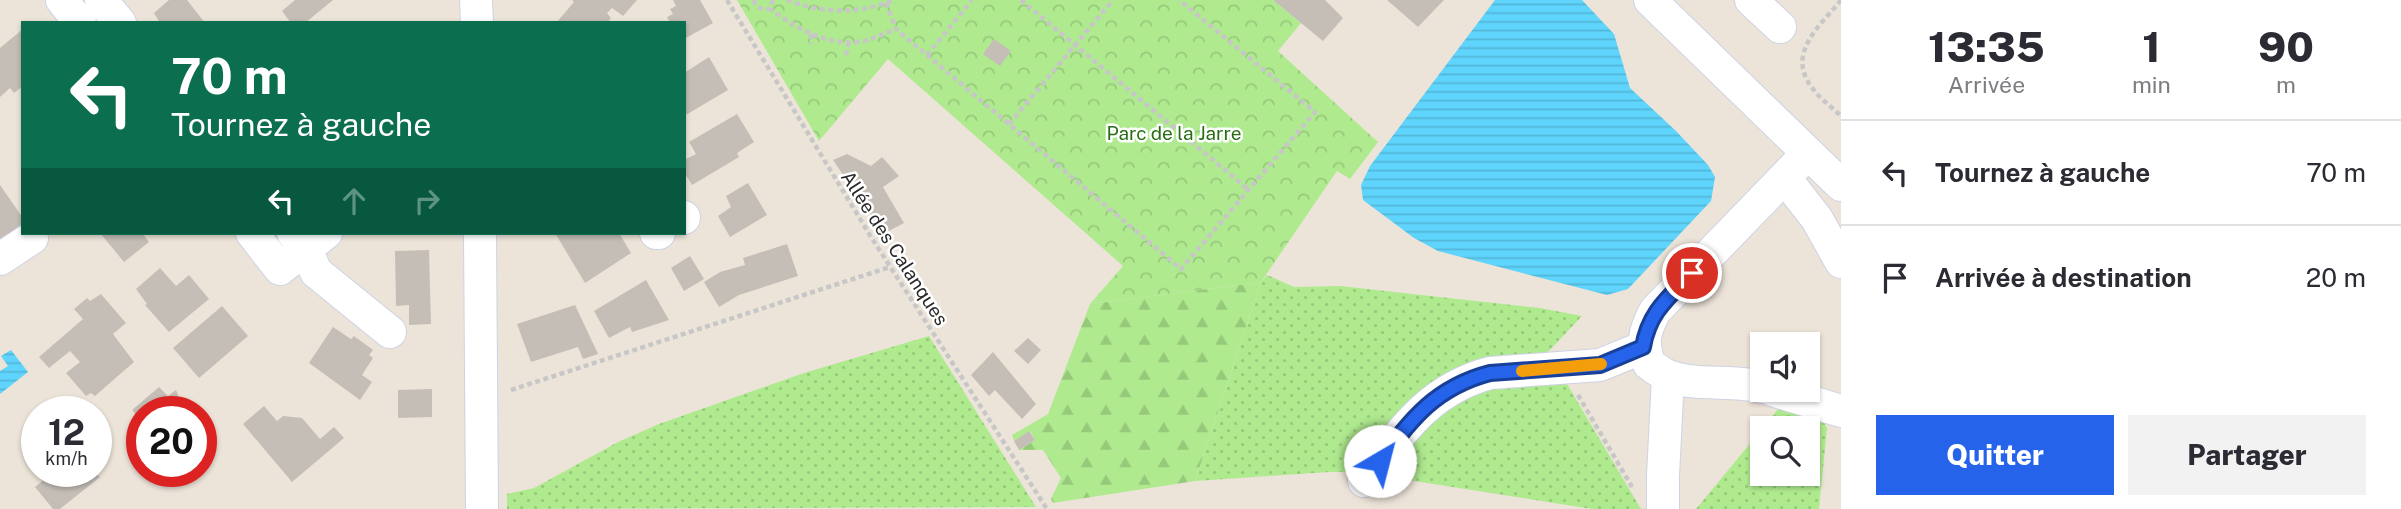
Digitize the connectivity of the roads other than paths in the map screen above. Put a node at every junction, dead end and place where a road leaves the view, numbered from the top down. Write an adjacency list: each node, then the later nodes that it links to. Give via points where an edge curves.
1 (62, 0): 6 (street)
2 (101, 0): 7 (street)
3 (476, 0): 8 (street)
4 (1650, 0): 10 (street)
5 (1751, 0): 9 (street)
6 (78, 21)
7 (118, 21)
8 (477, 21)
9 (1780, 27)
10 (1808, 153): 11 (street); 12 (street)
11 (1785, 178): 18 (street, via 1817,219); 20 (street, via 1655,312)
12 (1841, 185)
13 (254, 235): 16 (street, via 280,270)
14 (480, 235): 26 (street)
15 (32, 238): 17 (street)
16 (308, 238): 19 (street, via 316,272)
17 (0, 259)
18 (1841, 262)
19 (390, 332)
20 (1643, 347): 21 (street, via 1649,364); 25 (street, via 1600,365 1472,378 1411,419)
21 (1668, 376): 22 (street); 27 (street)
22 (1750, 384)
23 (1811, 402): 24 (street)
24 (1841, 411)
25 (1364, 481)
26 (482, 509)
27 (1663, 509)

